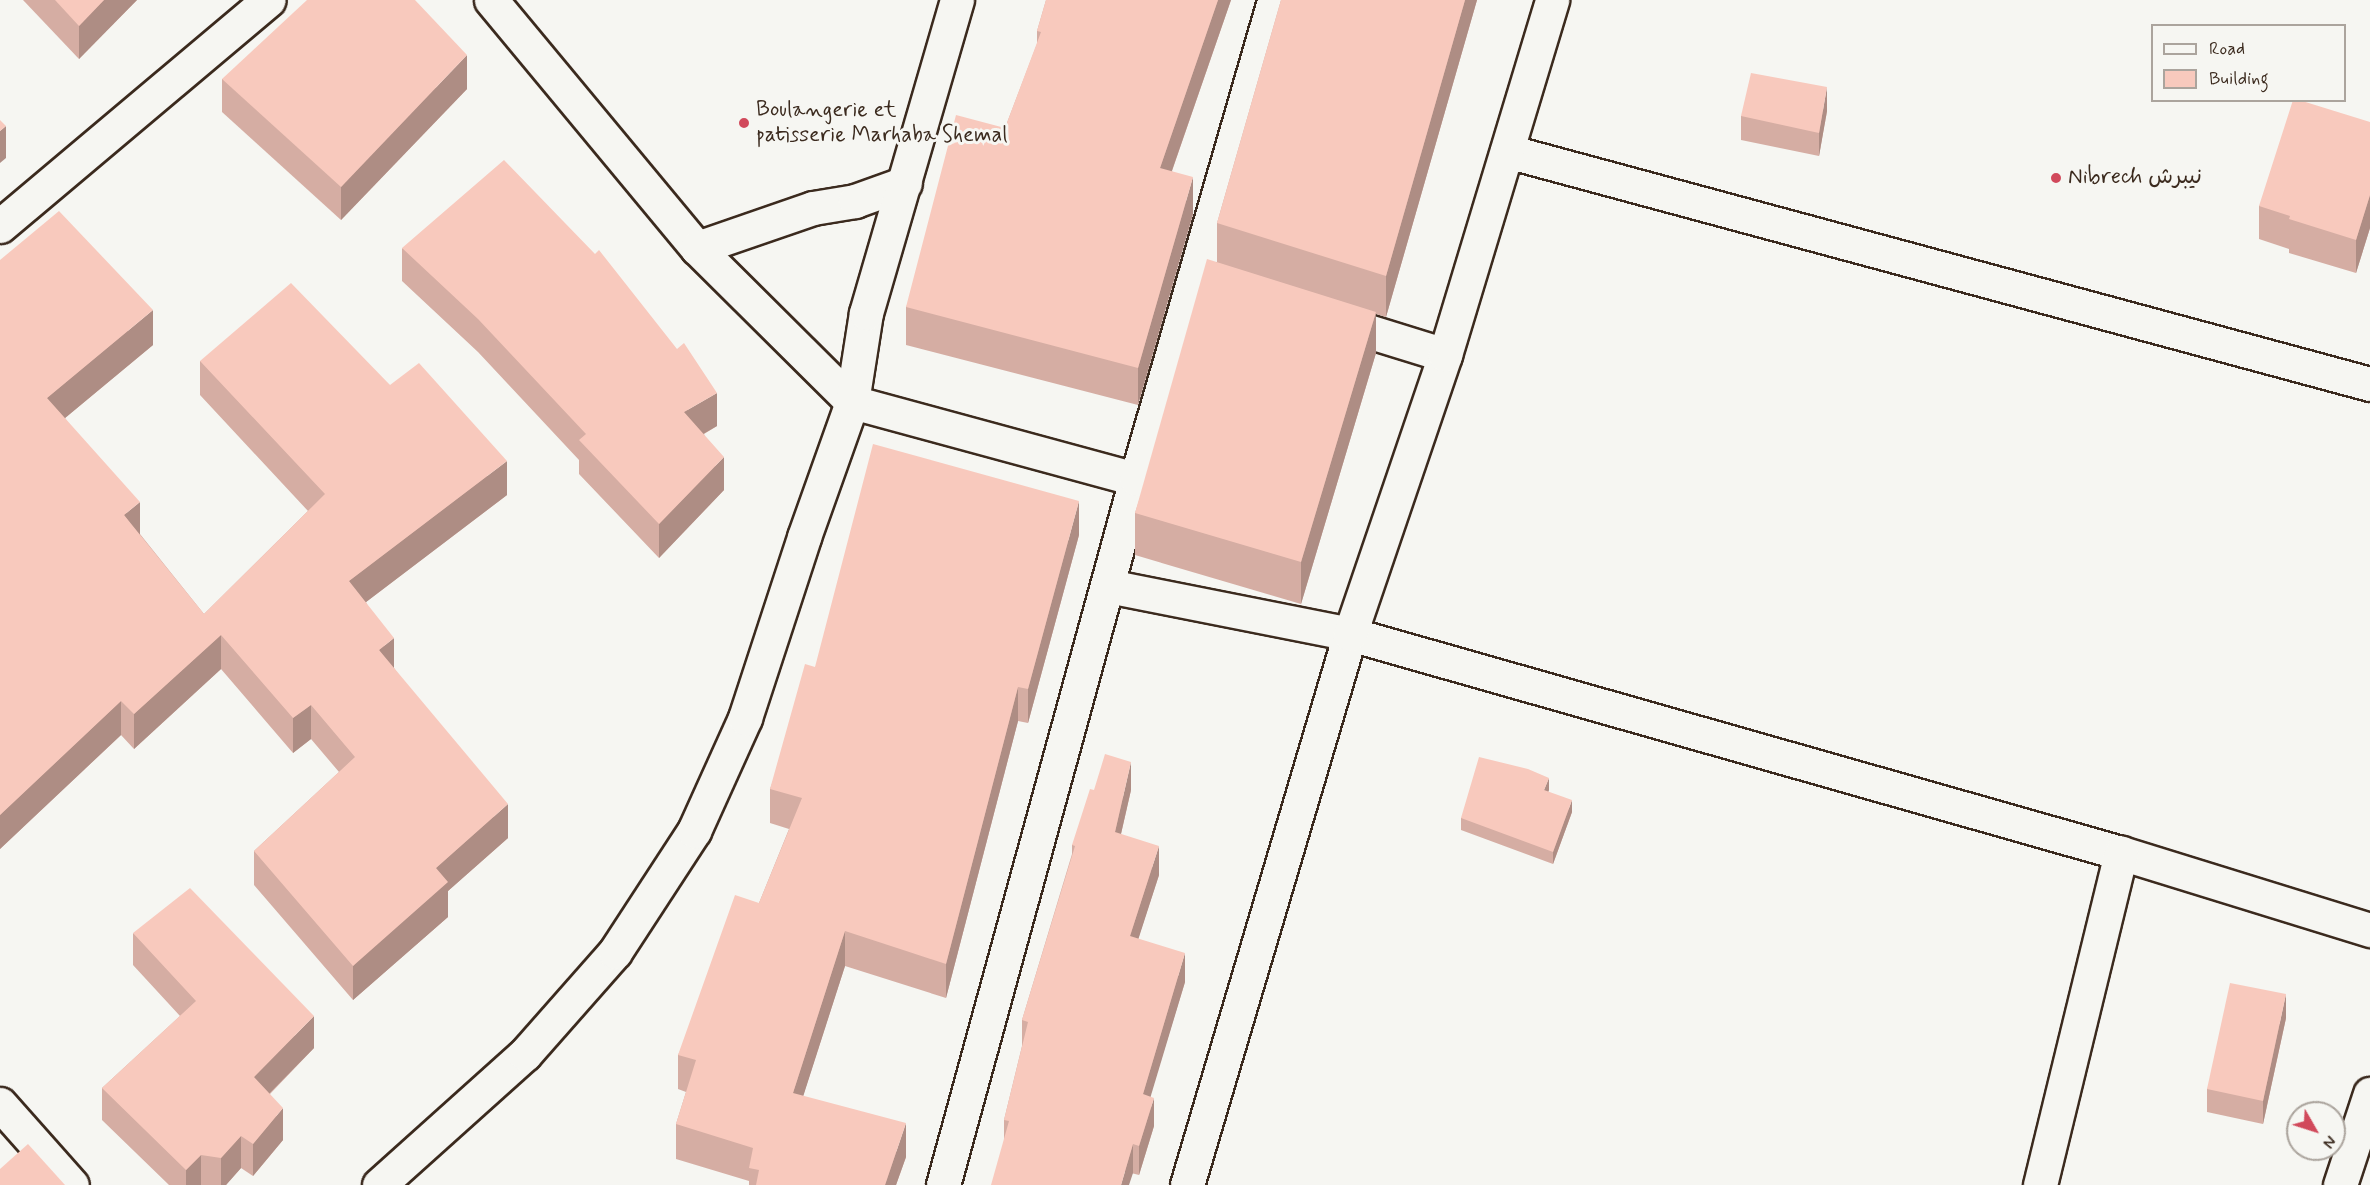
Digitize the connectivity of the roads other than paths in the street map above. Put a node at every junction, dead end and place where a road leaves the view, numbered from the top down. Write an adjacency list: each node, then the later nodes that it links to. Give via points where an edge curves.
1 (268, 0): 8 (street)
2 (491, 0): 9 (street)
3 (957, 0): 7 (street)
4 (1274, 0): 14 (street, via 1207,281)
5 (1552, 0): 6 (street)
6 (1507, 151): 11 (street); 12 (street)
7 (905, 183): 9 (street, via 855,201 813,208); 13 (street, via 866,313)
8 (0, 226)
9 (698, 248): 13 (street)
10 (1298, 309): 11 (street)
11 (1445, 355): 16 (street)
12 (2370, 384)
13 (852, 402): 14 (street); 22 (street, via 745,718 694,831 615,952 525,1054)
14 (1136, 479): 15 (street)
15 (1108, 586): 16 (street); 23 (street)
16 (1350, 634): 17 (street); 24 (street)
17 (2121, 853): 18 (street); 25 (street)
18 (2370, 930)
19 (2370, 1094): 26 (street)
20 (0, 1104): 21 (street)
21 (72, 1185)
22 (379, 1185)
23 (943, 1185)
24 (1187, 1185)
25 (2040, 1185)
26 (2340, 1185)

